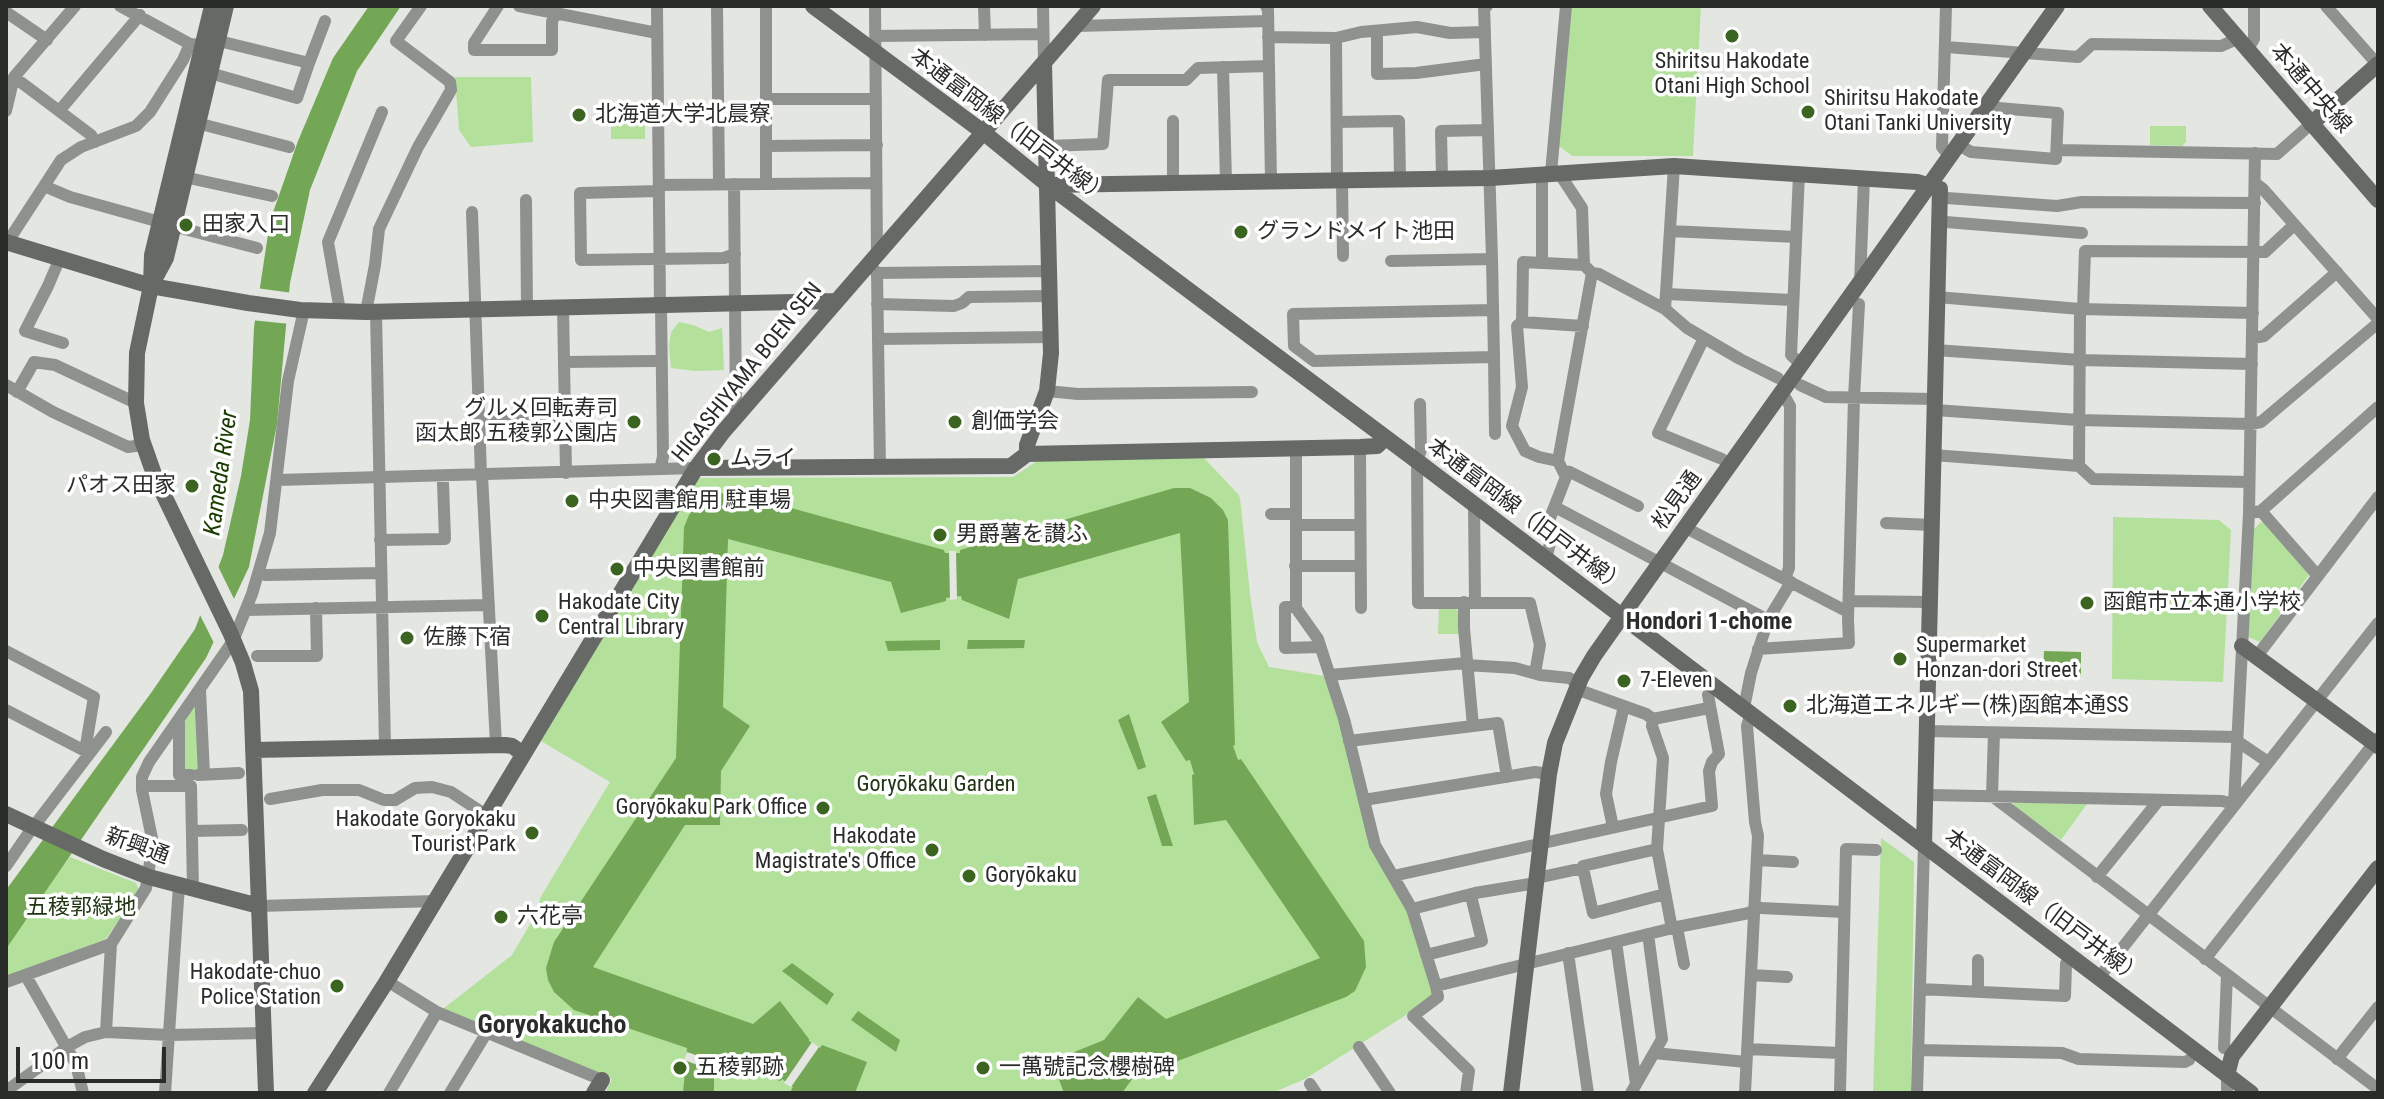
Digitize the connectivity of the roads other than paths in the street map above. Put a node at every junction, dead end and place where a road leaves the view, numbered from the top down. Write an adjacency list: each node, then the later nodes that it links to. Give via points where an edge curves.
1 (75, 6): 37 (street)
2 (120, 6): 24 (street)
3 (212, 6): 38 (street)
4 (226, 6): 38 (street)
5 (421, 6): 137 (street, via 396,41 450,82 451,90 379,229)
6 (498, 6): 26 (street, via 474,50 552,50)
7 (519, 6): 26 (street)
8 (657, 6): 32 (street)
9 (717, 6): 85 (street)
10 (766, 6): 51 (street)
11 (813, 6): 40 (street, 本通富岡線（旧戸井線）)
12 (875, 6): 40 (street)
13 (984, 6): 34 (street)
14 (1043, 6): 33 (street)
15 (1093, 6): 29 (street, HIGASHIYAMA BOEN SEN)
16 (1266, 6): 28 (street)
17 (1487, 6): 31 (street)
18 (1566, 6): 72 (street)
19 (1946, 6): 41 (street)
20 (2057, 6): 42 (street, 松見通)
21 (2210, 6): 39 (street, 本通中央線)
22 (2254, 6): 39 (street, via 2254,39)
23 (2326, 6): 46 (street)
24 (138, 11): 38 (street); 55 (street)
25 (6, 12): 37 (street)
26 (555, 13): 32 (street)
27 (325, 21): 43 (street)
28 (1268, 21): 29 (street); 35 (street)
29 (1077, 26): 44 (street, HIGASHIYAMA BOEN SEN)
30 (1377, 31): 31 (street, via 1417,27); 36 (street); 45 (street, via 1377,74)
31 (1485, 32): 45 (street)
32 (657, 33): 91 (street)
33 (1043, 34): 34 (street); 44 (street)
34 (985, 35): 40 (street)
35 (1268, 37): 36 (street); 47 (street)
36 (1336, 38): 58 (street)
37 (47, 40): 50 (street)
38 (204, 43): 43 (street); 49 (street); 63 (street, via 176,71 144,120); 99 (street)
39 (2242, 44): 42 (street, via 2092,44 2078,57); 60 (street, 本通中央線)
40 (876, 45): 52 (street); 62 (street, 本通富岡線（旧戸井線）)
41 (1946, 47): 42 (street); 69 (street, via 1942,147)
42 (2025, 52): 53 (street, 松見通)
43 (309, 63): 49 (street, via 297,98)
44 (1044, 63): 62 (street, HIGASHIYAMA BOEN SEN); 66 (street)
45 (1486, 64): 61 (street)
46 (2378, 65): 60 (street)
47 (1269, 66): 48 (street); 79 (street)
48 (1223, 67): 66 (street, via 1198,68 1186,80 1108,80 1103,144); 82 (street)
49 (210, 73): 59 (street)
50 (14, 77): 54 (street); 55 (street)
51 (766, 99): 52 (street); 65 (street)
52 (876, 99): 64 (street)
53 (1989, 102): 68 (street, via 1998,108 2058,113); 69 (street, 松見通)
54 (6, 105)
55 (60, 110): 63 (street)
56 (382, 112): 136 (street, via 328,242)
57 (1173, 121): 81 (street)
58 (1337, 122): 78 (street, via 1399,121); 80 (street)
59 (197, 123): 67 (street); 74 (street)
60 (2311, 124): 70 (street, via 2277,154); 95 (street, 本通中央線)
61 (1488, 130): 75 (street, via 1441,131); 76 (street)
62 (983, 132): 88 (street, 本通富岡線（旧戸井線）); 114 (street, HIGASHIYAMA BOEN SEN)
63 (95, 142): 89 (street, via 66,155)
64 (877, 145): 65 (street); 83 (street)
65 (766, 146): 87 (street)
66 (1047, 146): 88 (street)
67 (289, 147)
68 (2057, 150): 69 (street, via 2056,159); 70 (street)
69 (1954, 151): 90 (street, 松見通)
70 (2255, 153): 84 (street)
71 (1674, 166): 72 (street); 73 (street); 101 (street)
72 (1550, 174): 76 (street); 113 (street); 115 (street, via 1582,208)
73 (1799, 174): 77 (street); 103 (street)
74 (184, 177): 92 (street); 99 (street)
75 (1442, 178): 76 (street); 78 (street)
76 (1490, 178): 111 (street)
77 (1864, 178): 90 (street); 118 (street)
78 (1400, 179): 80 (street)
79 (1271, 181): 80 (street); 82 (street)
80 (1340, 181): 108 (street)
81 (1173, 182): 82 (street); 88 (street)
82 (1226, 182)
83 (876, 183): 87 (street); 114 (street)
84 (2255, 183): 96 (street); 100 (street)
85 (719, 184): 86 (street); 91 (street)
86 (734, 184): 87 (street); 107 (street)
87 (766, 184)
88 (1048, 185): 116 (street); 155 (street, 本通富岡線（旧戸井線）)
89 (44, 186): 99 (street); 104 (street)
90 (1930, 186): 118 (street, 松見通); 122 (street, via 1940,189)
91 (659, 188): 110 (street); 110 (street, via 580,193 581,260)
92 (272, 196)
93 (1947, 198): 96 (street, via 2057,206)
94 (526, 200): 130 (street)
95 (2378, 200)
96 (2255, 203): 106 (street)
97 (472, 212): 134 (street)
98 (1946, 222): 102 (street)
99 (167, 224): 105 (street); 119 (street, via 152,255)
100 (2294, 225): 106 (street, via 2265,252); 117 (street)
101 (1670, 231): 103 (street); 120 (street)
102 (2082, 233)
103 (1796, 237): 123 (street)
104 (6, 243): 109 (street)
105 (257, 248)
106 (2255, 253): 132 (street, via 2085,251); 138 (street)
107 (735, 254): 110 (street); 125 (street)
108 (1343, 256)
109 (60, 258): 119 (street); 146 (street, via 25,331)
110 (660, 258): 128 (street)
111 (1492, 259): 112 (street); 135 (street)
112 (1391, 261)
113 (1542, 263): 115 (street); 140 (street, via 1523,262)
114 (874, 264): 116 (street); 124 (street, HIGASHIYAMA BOEN SEN); 126 (street)
115 (1588, 269): 131 (street); 141 (street)
116 (1050, 271): 121 (street)
117 (2337, 272): 139 (street); 144 (street, via 2264,336)
118 (1860, 283): 153 (street, 松見通)
119 (151, 286): 133 (street); 162 (street, via 137,353)
120 (1667, 294): 123 (street); 131 (street)
121 (1050, 296): 126 (street, via 969,297 954,306); 142 (street)
122 (1937, 297): 132 (street); 147 (street)
123 (1792, 300): 153 (street, via 1791,355)
124 (835, 301): 125 (street); 166 (street, HIGASHIYAMA BOEN SEN)
125 (735, 303): 128 (street); 166 (street)
126 (877, 304): 145 (street)
127 (1859, 304): 161 (street)
128 (661, 305): 129 (street); 184 (street)
129 (563, 307): 130 (street); 152 (street)
130 (527, 308): 134 (street)
131 (1665, 309): 143 (street)
132 (2082, 309): 138 (street); 150 (street)
133 (302, 310): 136 (street); 188 (street)
134 (476, 310): 137 (street); 169 (street)
135 (1493, 310): 148 (street, via 1293,314 1294,346); 149 (street)
136 (340, 311): 137 (street)
137 (371, 312): 187 (street)
138 (2253, 313): 144 (street)
139 (2378, 321): 170 (street, via 2261,422)
140 (1522, 322): 141 (street); 180 (street, via 1517,326 1522,387 1512,426 1525,451)
141 (1583, 326): 180 (street)
142 (1051, 337): 145 (street); 159 (street)
143 (1704, 338): 156 (street); 178 (street, via 1658,433)
144 (2253, 338): 154 (street)
145 (878, 339): 182 (street)
146 (63, 343)
147 (1935, 350): 150 (street); 164 (street)
148 (1303, 353): 149 (street, via 1314,361); 155 (street)
149 (1494, 357): 171 (street)
150 (2080, 360): 154 (street); 168 (street)
151 (655, 361): 152 (street)
152 (564, 362): 167 (street)
153 (1801, 364): 156 (street, 松見通)
154 (2252, 364): 170 (street)
155 (1292, 367): 172 (street, 本通富岡線（旧戸井線）)
156 (1780, 385): 201 (street, 松見通); 210 (street, via 1790,406)
157 (1800, 385): 161 (street, via 1826,397)
158 (12, 388): 162 (street, via 34,362 55,365); 173 (street, via 128,447)
159 (1047, 391): 160 (street); 176 (street)
160 (1252, 392)
161 (1854, 398): 164 (street); 216 (street)
162 (136, 403): 173 (street)
163 (1420, 404): 179 (street)
164 (1935, 404): 168 (street); 177 (street)
165 (2376, 412): 195 (street)
166 (736, 417): 183 (street, HIGASHIYAMA BOEN SEN)
167 (565, 420): 169 (street); 185 (street)
168 (2078, 420): 170 (street); 181 (street)
169 (480, 421): 186 (street)
170 (2251, 424): 189 (street)
171 (1495, 434)
172 (1385, 438): 174 (street, via 1377,446); 179 (street, 本通富岡線（旧戸井線）)
173 (143, 445): 223 (street)
174 (1360, 447): 175 (street); 199 (street)
175 (1296, 448): 176 (street); 197 (street)
176 (1027, 454): 182 (street, via 1011,466)
177 (1933, 455): 181 (street); 200 (street)
178 (1722, 459)
179 (1417, 461): 192 (street, 本通富岡線（旧戸井線）); 211 (street, via 1418,603)
180 (1561, 466): 193 (street); 194 (street, via 1566,477)
181 (2079, 466): 189 (street, via 2093,479)
182 (880, 467): 183 (street)
183 (696, 468): 184 (street); 253 (street, HIGASHIYAMA BOEN SEN)
184 (660, 469): 185 (street)
185 (566, 473): 186 (street)
186 (482, 475): 187 (street); 213 (street)
187 (379, 478): 188 (street); 202 (street)
188 (277, 480): 219 (street, via 267,546)
189 (2249, 482): 195 (street)
190 (443, 483): 202 (street, via 445,539)
191 (2378, 497): 209 (street)
192 (1474, 504): 203 (street, 本通富岡線（旧戸井線）); 211 (street)
193 (1638, 506)
194 (1555, 507): 203 (street); 204 (street)
195 (2255, 512): 209 (street); 224 (street)
196 (1271, 514): 197 (street)
197 (1296, 519): 199 (street); 205 (street)
198 (1886, 523): 200 (street)
199 (1360, 525): 206 (street)
200 (1932, 525): 212 (street)
201 (1686, 528): 204 (street, 松見通); 210 (street)
202 (380, 540): 207 (street)
203 (1546, 560): 220 (street, 本通富岡線（旧戸井線）)
204 (1660, 563): 220 (street, 松見通); 221 (street)
205 (1295, 566): 206 (street); 215 (street)
206 (1360, 566): 218 (street)
207 (381, 573): 208 (street); 214 (street)
208 (265, 575)
209 (2318, 576): 229 (street)
210 (1788, 580): 216 (street); 221 (street)
211 (1469, 602): 230 (street); 231 (street, via 1530,603 1540,645)
212 (1929, 602): 216 (street); 244 (street)
213 (489, 605): 214 (street); 250 (street)
214 (382, 607): 217 (street); 251 (street)
215 (1295, 607): 225 (street); 225 (street, via 1285,607 1285,648)
216 (1849, 607): 226 (street, via 1849,643)
217 (316, 608): 219 (street); 228 (street, via 317,656)
218 (1361, 608)
219 (246, 610): 223 (street)
220 (1622, 617): 233 (street, 本通富岡線（旧戸井線）); 234 (street, 松見通)
221 (1768, 620): 226 (street)
222 (2378, 623): 236 (street)
223 (232, 636): 235 (street); 252 (street, via 251,691)
224 (2242, 646): 229 (street); 247 (street)
225 (1320, 647): 232 (street)
226 (1758, 649): 240 (street)
227 (6, 651): 254 (street, via 94,697)
228 (257, 656)
229 (2257, 656): 236 (street)
230 (1466, 664): 231 (street); 232 (street); 243 (street)
231 (1535, 673): 234 (street, via 1569,678)
232 (1330, 675): 248 (street)
233 (1713, 686): 238 (street); 240 (street, 本通富岡線（旧戸井線）)
234 (1577, 687): 237 (street); 257 (street, 松見通)
235 (200, 689): 242 (street); 259 (street)
236 (2318, 700): 249 (street); 255 (street)
237 (1624, 706): 241 (street); 270 (street, via 1606,794)
238 (1709, 708): 241 (street); 269 (street, via 1719,754 1709,771 1712,806)
239 (6, 710): 254 (street)
240 (1747, 710): 275 (street, 本通富岡線（旧戸井線）); 278 (street)
241 (1653, 719): 269 (street, via 1663,758)
242 (179, 721): 259 (street); 284 (street, via 142,777 153,833)
243 (1473, 726): 248 (street); 258 (street, via 1498,723)
244 (1927, 731): 246 (street); 275 (street)
245 (106, 732): 254 (street)
246 (1994, 733): 247 (street); 262 (street)
247 (2237, 739): 255 (street); 266 (street)
248 (1349, 741): 264 (street)
249 (2377, 742): 303 (street)
250 (496, 745): 251 (street); 253 (street)
251 (385, 747): 252 (street)
252 (253, 750): 291 (street)
253 (522, 753): 268 (street, HIGASHIYAMA BOEN SEN)
254 (85, 756): 271 (street)
255 (2268, 762): 266 (street)
256 (239, 773): 259 (street)
257 (1549, 774): 258 (street); 274 (street, 松見通)
258 (1507, 777): 264 (street)
259 (189, 779): 260 (street); 273 (street)
260 (149, 786)
261 (1931, 795): 262 (street)
262 (1992, 796): 265 (street); 285 (street)
263 (270, 799): 268 (street, via 359,790 395,800 415,788 432,787 451,792)
264 (1364, 800): 283 (street, via 1375,845)
265 (2159, 800): 266 (street); 285 (street)
266 (2234, 804): 295 (street)
267 (6, 814): 271 (street, 新興通)
268 (486, 815): 290 (street, HIGASHIYAMA BOEN SEN)
269 (1659, 819): 270 (street); 276 (street)
270 (1613, 827): 274 (street)
271 (36, 828): 280 (street); 284 (street, 新興通)
272 (242, 830): 273 (street)
273 (192, 831): 287 (street)
274 (1541, 843): 283 (street); 286 (street, 松見通)
275 (1924, 845): 302 (street, 本通富岡線（旧戸井線）); 315 (street)
276 (1657, 849): 281 (street); 288 (street)
277 (1876, 850): 294 (street, via 1846,849)
278 (1757, 860): 279 (street); 292 (street)
279 (1793, 862)
280 (6, 866)
281 (1583, 868): 286 (street); 288 (street, via 1593,913)
282 (2378, 868): 318 (street)
283 (1393, 876): 293 (street)
284 (149, 877): 287 (street, 新興通); 299 (street)
285 (2097, 877): 295 (street)
286 (1536, 881): 289 (street); 305 (street, 松見通)
287 (186, 887): 291 (street, 新興通); 323 (street)
288 (1665, 894): 296 (street)
289 (1471, 896): 293 (street); 301 (street, via 1482,941)
290 (436, 901): 291 (street); 312 (street, HIGASHIYAMA BOEN SEN)
291 (259, 906): 322 (street)
292 (1755, 908): 294 (street); 296 (street); 307 (street)
293 (1412, 909): 301 (street)
294 (1844, 912): 329 (street)
295 (2147, 915): 303 (street); 311 (street)
296 (1674, 928): 297 (street); 306 (street)
297 (1648, 934): 298 (street); 328 (street, via 1662,1039)
298 (1616, 942): 300 (street); 335 (street)
299 (111, 944): 309 (street); 320 (street)
300 (1568, 953): 305 (street); 348 (street)
301 (1426, 955): 314 (street)
302 (2070, 957): 311 (street, 本通富岡線（旧戸井線）); 316 (street, via 2065,996)
303 (2205, 959): 308 (street)
304 (1978, 960): 316 (street)
305 (1526, 964): 314 (street); 347 (street, 松見通)
306 (1684, 964)
307 (1751, 975): 310 (street); 330 (street)
308 (2227, 975): 318 (street); 326 (street)
309 (26, 976): 313 (street); 324 (street)
310 (1787, 977)
311 (2098, 979): 333 (street, 本通富岡線（旧戸井線）)
312 (387, 981): 319 (street); 342 (street, HIGASHIYAMA BOEN SEN)
313 (6, 982)
314 (1436, 986): 346 (street, via 1438,997 1413,1016 1469,1071)
315 (1920, 989): 316 (street); 327 (street)
316 (1978, 992)
317 (2378, 1007): 331 (street)
318 (2273, 1010): 331 (street); 333 (street, via 2232,1056)
319 (437, 1012): 321 (street); 343 (street)
320 (106, 1032): 323 (street); 324 (street)
321 (487, 1032): 334 (street); 344 (street)
322 (264, 1033): 323 (street); 341 (street)
323 (169, 1035): 340 (street)
324 (67, 1047): 337 (street); 339 (street)
325 (1359, 1047): 345 (street)
326 (2224, 1048)
327 (1918, 1050): 332 (street); 350 (street)
328 (1654, 1053): 330 (street); 335 (street)
329 (1840, 1053): 330 (street); 338 (street)
330 (1747, 1056): 349 (street)
331 (2337, 1059): 336 (street)
332 (2189, 1060)
333 (2227, 1075): 351 (street); 352 (street, 本通富岡線（旧戸井線）)
334 (598, 1087)
335 (1634, 1089)
336 (2378, 1089)
337 (6, 1091)
338 (1840, 1091)
339 (83, 1093)
340 (165, 1093)
341 (266, 1093)
342 (315, 1093)
343 (389, 1093)
344 (450, 1093)
345 (1390, 1093)
346 (1466, 1093)
347 (1511, 1093)
348 (1588, 1093)
349 (1745, 1093)
350 (1917, 1093)
351 (2227, 1093)
352 (2251, 1093)

